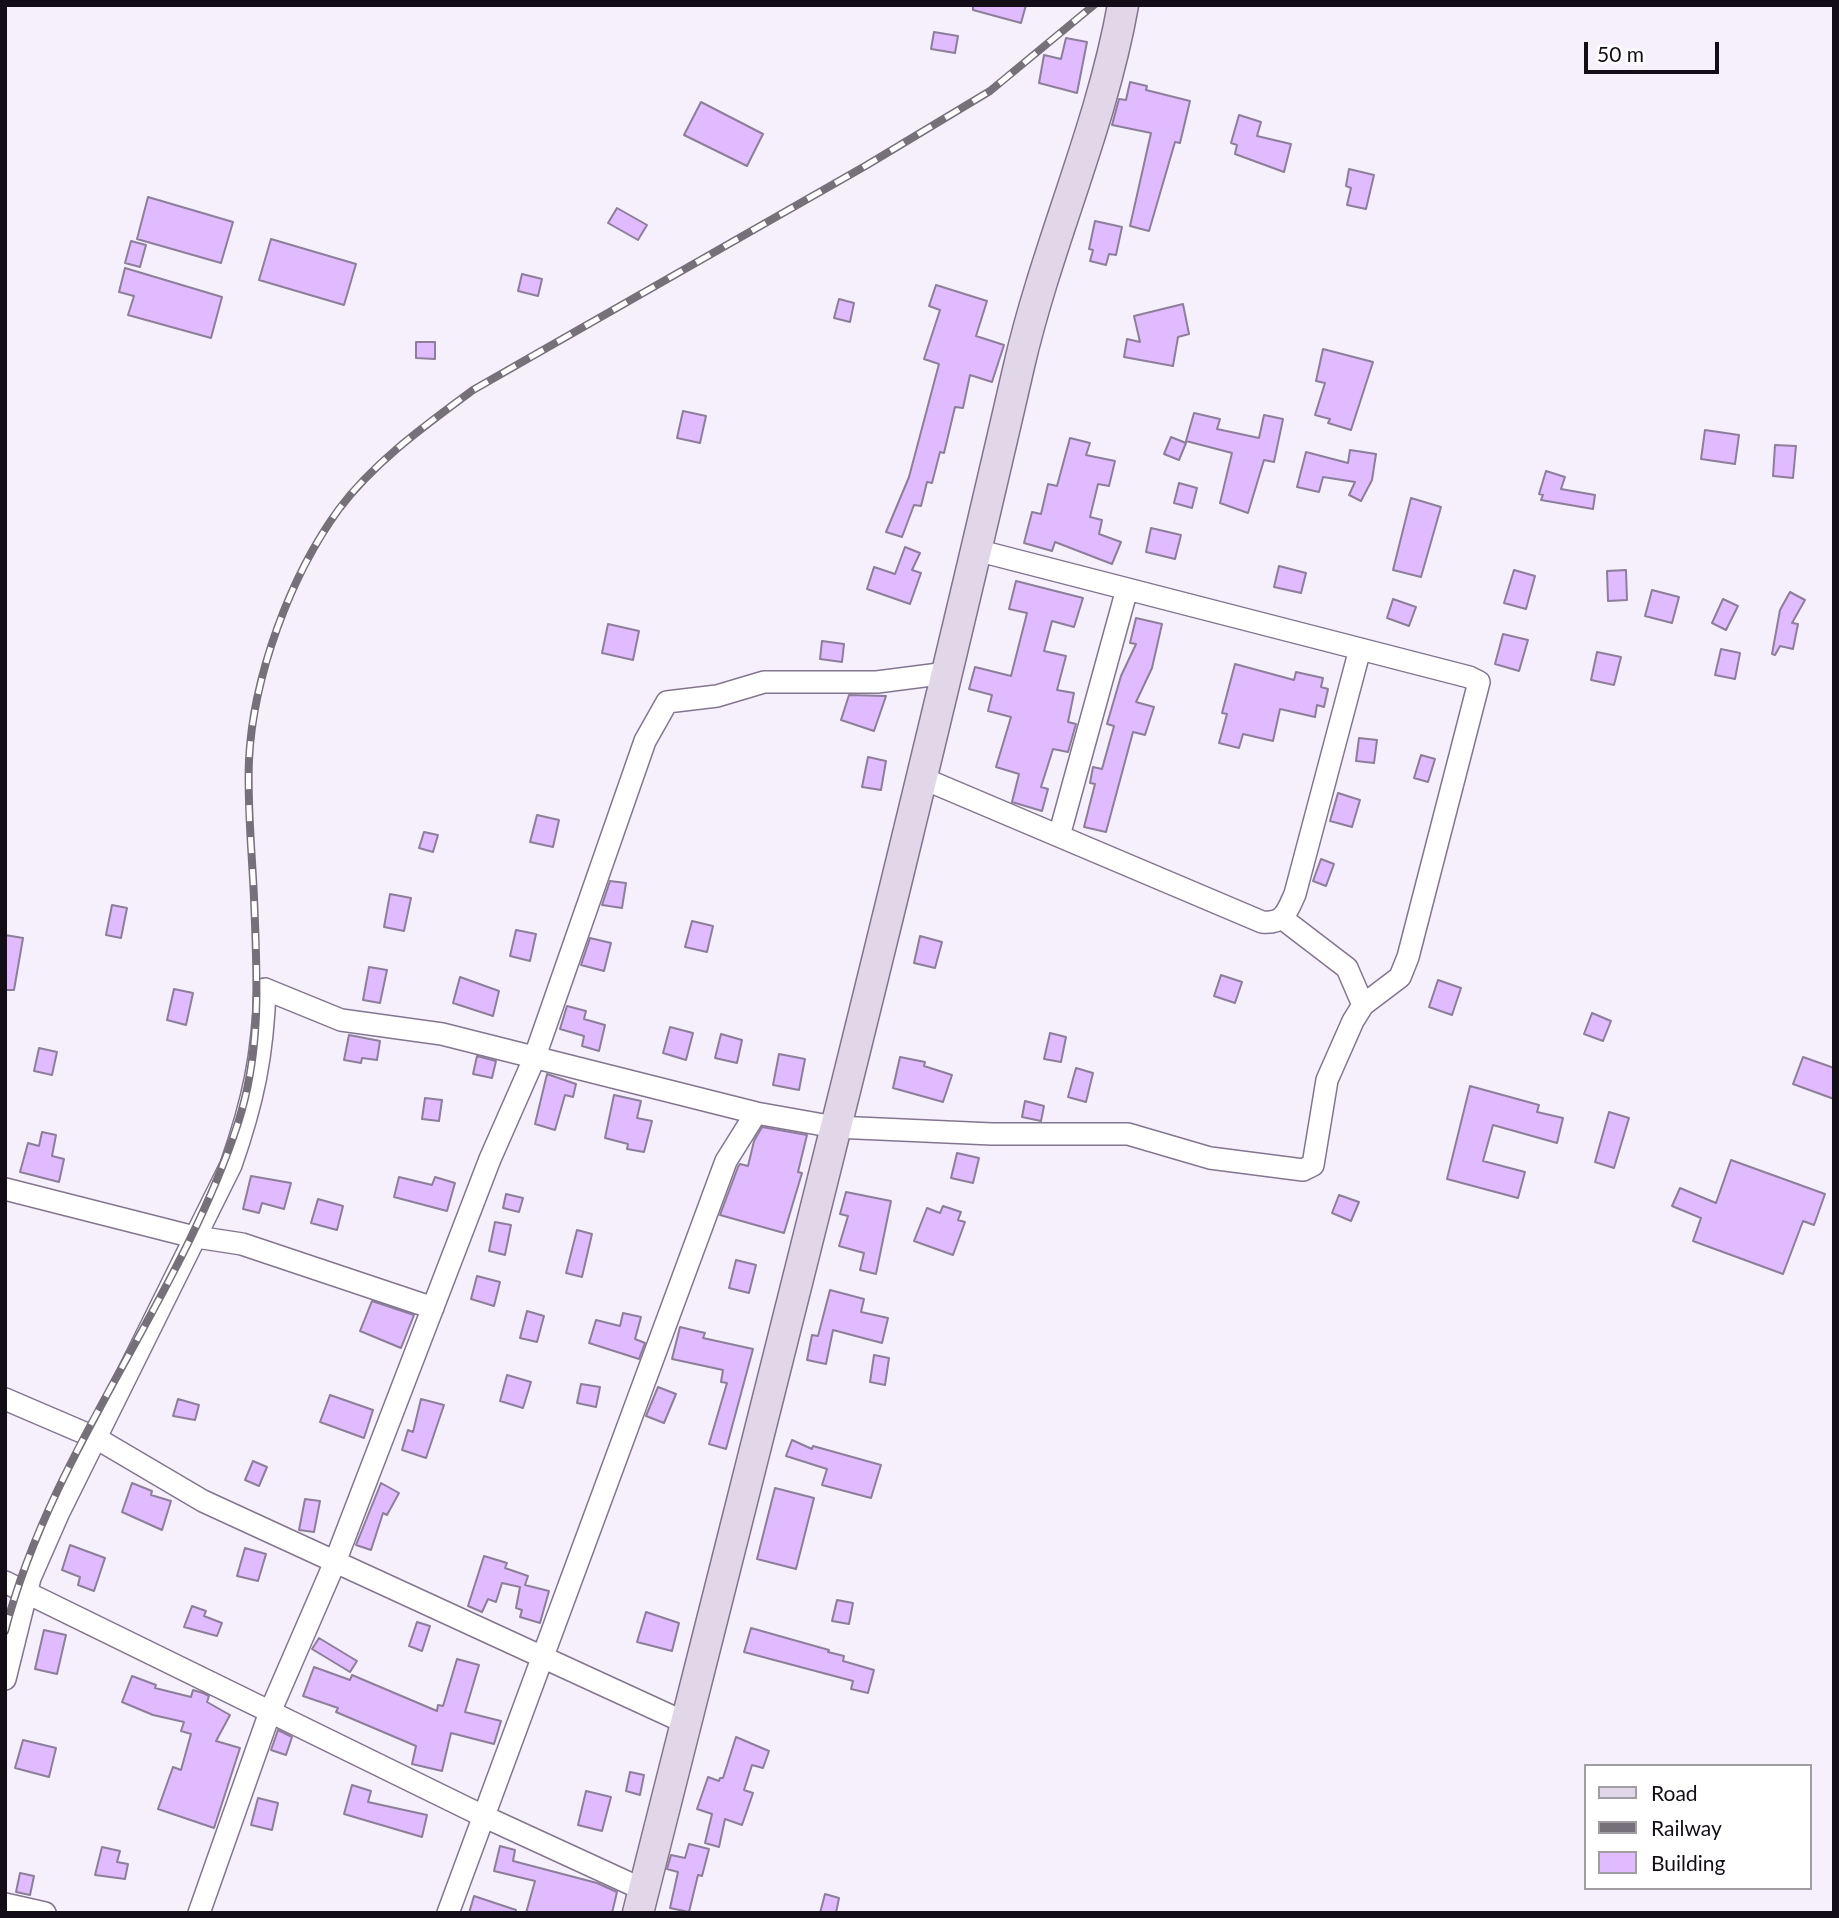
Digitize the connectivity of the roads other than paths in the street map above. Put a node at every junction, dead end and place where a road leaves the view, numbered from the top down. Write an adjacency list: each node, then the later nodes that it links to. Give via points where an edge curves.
1 (1123, 5): 2 (main road, via 1112,64 1025,341)
2 (976, 550): 3 (street); 5 (main road)
3 (1128, 589): 4 (street); 7 (street)
4 (1360, 649): 8 (street, via 1295,894); 9 (street, via 1479,682 1408,957 1400,977)
5 (947, 673): 6 (main road); 10 (street, via 877,682 764,682 717,696 667,702 645,741)
6 (922, 778): 7 (street); 12 (main road)
7 (1059, 836): 8 (street, via 1262,922)
8 (1283, 919): 9 (street, via 1347,968)
9 (1363, 1005): 12 (street, via 1327,1080 1313,1165 1303,1170 1210,1158 1128,1134)
10 (534, 1059): 11 (street); 14 (street, via 442,1034 341,1020 265,989 263,1042 251,1107 231,1165); 15 (street)
11 (756, 1113): 12 (street); 21 (street, via 726,1161)
12 (835, 1127): 24 (main road)
13 (5, 1189): 14 (street)
14 (196, 1237): 15 (street, via 242,1244); 17 (street)
15 (433, 1308): 18 (street)
16 (5, 1399): 17 (street)
17 (96, 1438): 18 (street, via 203,1501); 20 (street)
18 (335, 1562): 21 (street); 23 (street)
19 (5, 1582): 20 (street)
20 (25, 1594): 22 (street); 23 (street)
21 (542, 1657): 24 (street); 25 (street)
22 (5, 1679)
23 (270, 1712): 25 (street); 29 (street)
24 (686, 1723): 26 (main road)
25 (483, 1816): 26 (street); 30 (street)
26 (641, 1901)
27 (5, 1904): 28 (street)
28 (45, 1913)
29 (199, 1913)
30 (448, 1913)

